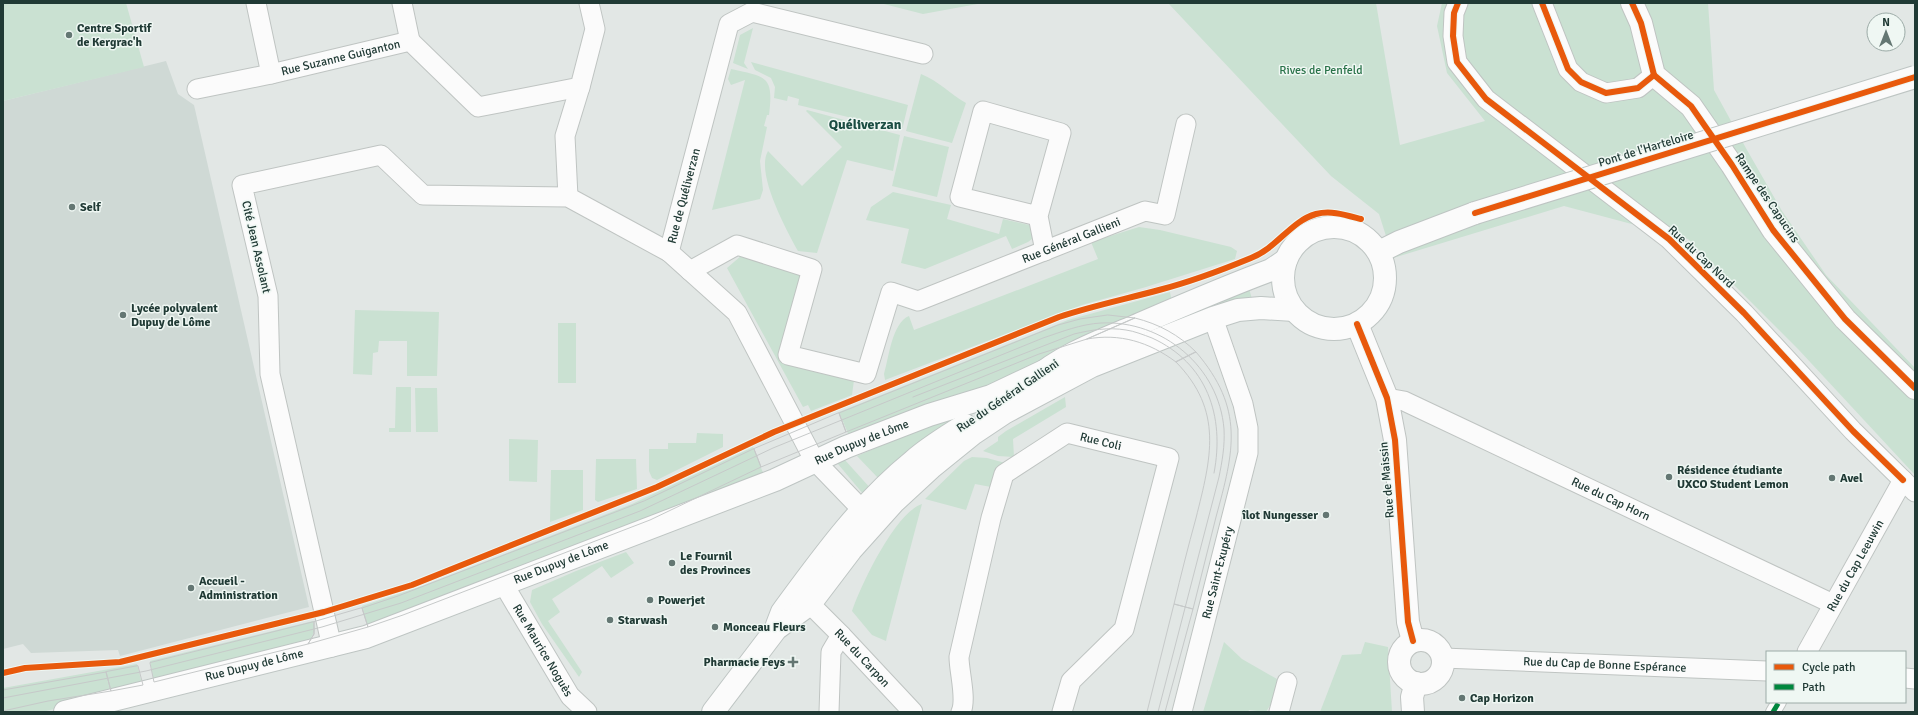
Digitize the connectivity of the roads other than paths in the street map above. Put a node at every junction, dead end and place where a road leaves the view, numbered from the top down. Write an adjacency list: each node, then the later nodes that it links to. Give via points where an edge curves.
1 (256, 3): 9 (street, Rue Suzanne Guiganton)
2 (402, 3): 7 (street, Rue Suzanne Guiganton)
3 (589, 3): 12 (street, via 595,28)
4 (1458, 3): 29 (street, Rue du Cap Nord, via 1454,13 1453,36 1457,62 1486,99 1669,240 1744,313 1853,431)
5 (1542, 3): 10 (street, via 1568,69 1581,82 1606,93 1638,88)
6 (1632, 3): 10 (main road, via 1641,23)
7 (410, 40): 9 (street, Rue Suzanne Guiganton); 12 (street, Rue Suzanne Guiganton, via 478,107)
8 (923, 54): 18 (street, Rue de Quéliverzan, via 752,12 729,24)
9 (271, 74): 13 (street, Rue Suzanne Guiganton)
10 (1654, 75): 26 (main road, Rampe des Capucins, via 1691,106 1773,230 1845,319)
11 (1915, 77): 19 (main road, Pont de l'Harteloire, bridge, via 1475,213)
12 (580, 87): 15 (street, via 565,136)
13 (197, 90)
14 (1186, 124): 17 (street, Rue Général Gallieni, via 1165,216 1145,211)
15 (568, 197): 18 (street); 37 (street, Cité Jean Assolant, via 423,195 381,155 242,185 268,296 270,374)
16 (1038, 216): 16 (street, via 1061,133 983,111 960,197); 17 (street)
17 (1045, 251): 21 (street, Rue Général Gallieni, via 918,301 891,292 866,374 788,355 812,269 737,245)
18 (669, 252): 21 (street, Rue de Quéliverzan)
19 (1379, 252): 20 (main road, via 1368,240 1354,231 1333,227 1322,228 1306,235 1294,246); 24 (main road, via 1385,278 1383,292 1377,305)
20 (1286, 260): 22 (main road, via 1283,286); 25 (main road, Rue du Général Gallieni, via 1271,270 1164,312)
21 (690, 271): 28 (street, Rue de Quéliverzan, via 737,313)
22 (1294, 310): 23 (main road, Rue du Général Gallieni, via 1238,310); 24 (main road, via 1307,322 1323,328)
23 (1213, 318): 30 (main road, Rue du Général Gallieni, via 1092,366 1004,413 974,433 894,502); 52 (street, Rue Saint-Exupéry, via 1243,404 1248,428 1248,453)
24 (1357, 324): 27 (main road, Rue de Maissin)
25 (1044, 371): 28 (main road, Rue Dupuy de Lôme, via 991,396 929,415); 30 (main road, Rue du Général Gallieni, via 1022,389 912,461)
26 (1915, 388)
27 (1387, 398): 33 (street, Rue du Cap Horn, via 1404,401); 36 (main road, Rue de Maissin, via 1395,440 1408,622)
28 (814, 460): 30 (street, Rue de Quéliverzan); 31 (main road, Rue Dupuy de Lôme, via 775,480)
29 (1909, 486): 33 (street, Rue du Cap Leeuwin)
30 (868, 517): 32 (main road, Rue du Général Gallieni, via 851,550); 34 (main road, Rue du Général Gallieni, via 836,539 782,612)
31 (504, 585): 37 (main road, Rue Dupuy de Lôme, via 372,635); 46 (street, Rue Maurice Noguès, via 570,696)
32 (810, 604): 34 (main road, Rue du Général Gallieni); 35 (street, Rue du Carpon)
33 (1832, 604): 38 (street, Rue du Cap Leeuwin)
34 (776, 630): 47 (main road, Rue du Général Gallieni)
35 (841, 635): 48 (street, via 831,652); 49 (street, Rue du Carpon)
36 (1413, 641): 39 (main road, via 1430,642 1436,646); 42 (main road, via 1405,646 1399,661 1404,675)
37 (332, 647): 44 (main road, Rue Dupuy de Lôme)
38 (1808, 651)
39 (1442, 658): 40 (street, Rue du Cap de Bonne Espérance); 42 (main road, via 1440,672 1436,677 1423,683)
40 (1766, 671)
41 (1286, 682): 53 (street)
42 (1416, 683): 54 (main road, via 1412,697)
43 (1778, 703): 55 (street)
44 (120, 705): 45 (main road, Rue Dupuy de Lôme)
45 (65, 712)
46 (587, 712)
47 (713, 712)
48 (829, 712)
49 (913, 712)
50 (961, 712): 51 (street, Rue Coli, via 964,704 959,657 991,518 1004,474 1067,433 1169,458 1124,629 1071,681)
51 (1062, 712)
52 (1182, 712)
53 (1279, 712)
54 (1413, 712)
55 (1773, 712)

